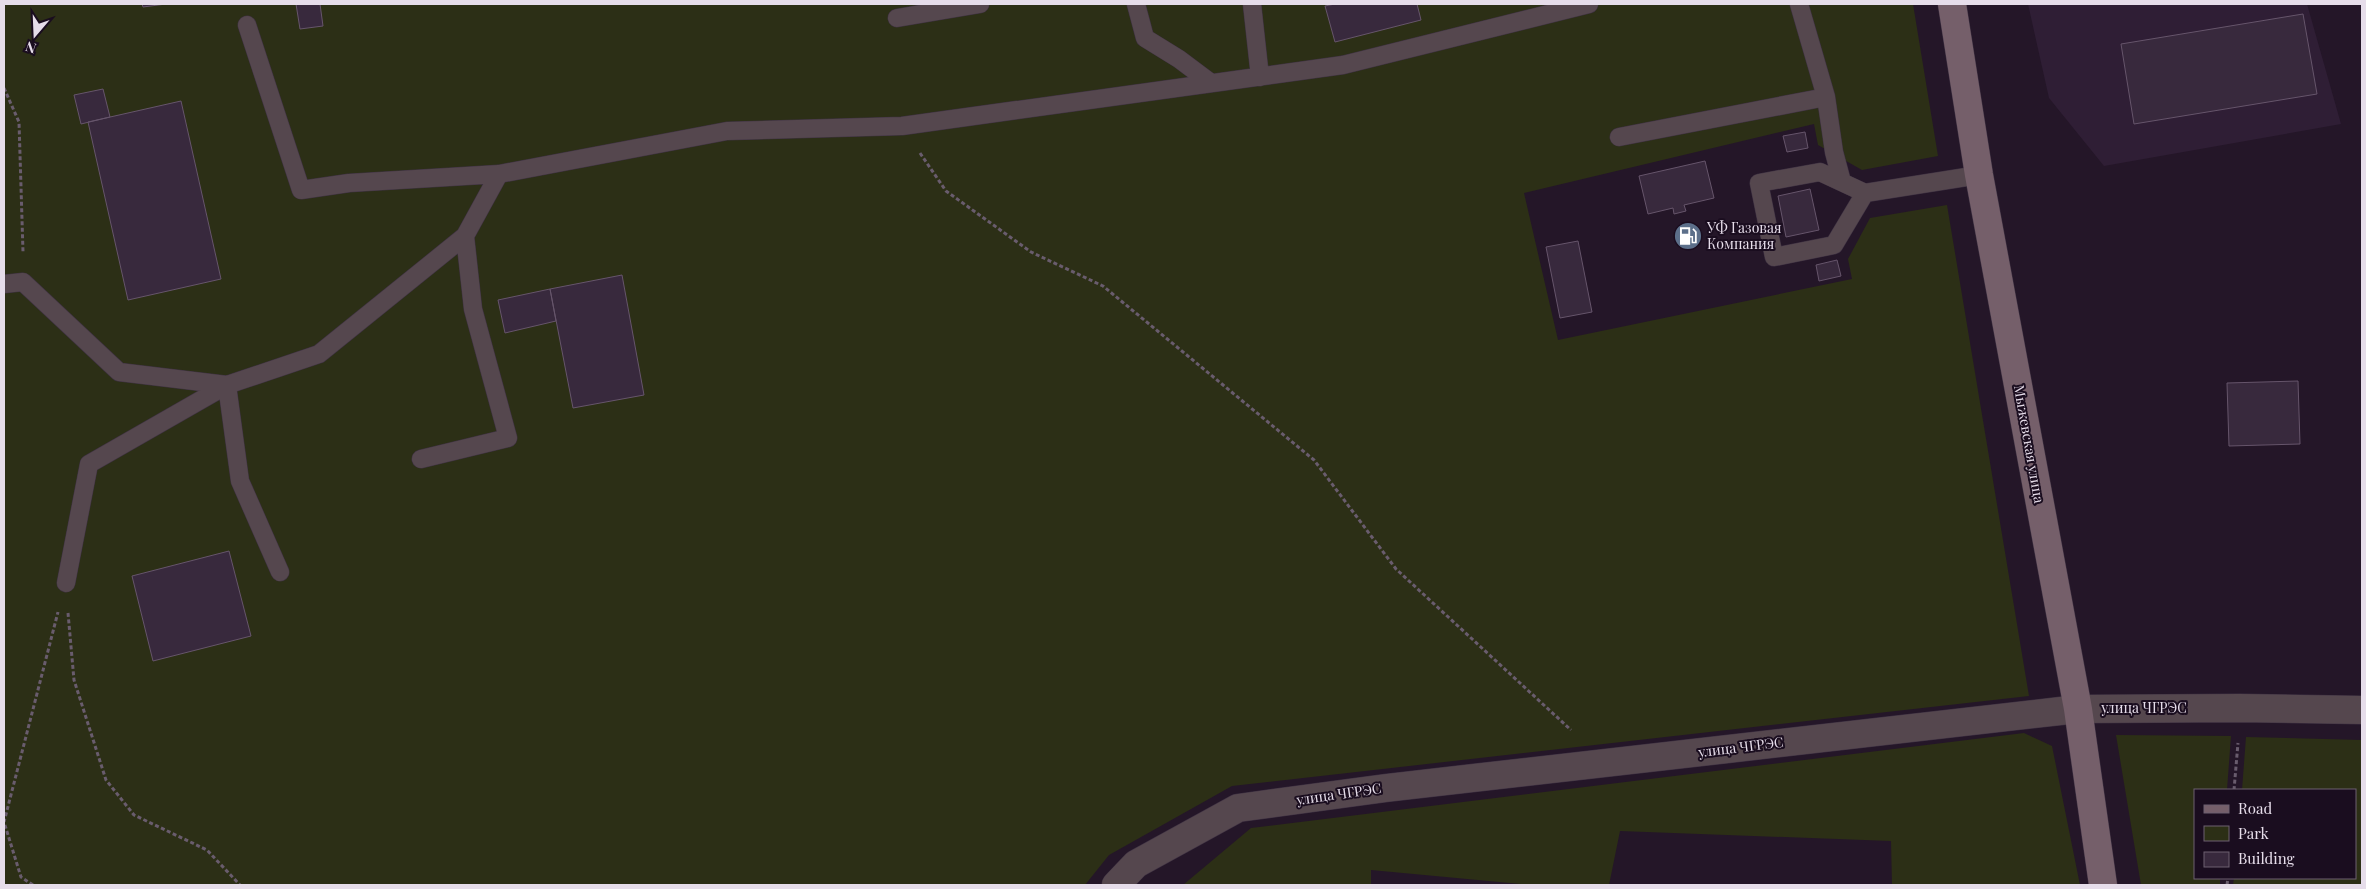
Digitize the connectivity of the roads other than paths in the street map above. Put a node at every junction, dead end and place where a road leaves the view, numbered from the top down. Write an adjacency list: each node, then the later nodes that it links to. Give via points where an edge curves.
1 (980, 4): 7 (lane)
2 (1136, 4): 10 (lane, via 1145,38)
3 (1252, 4): 9 (lane)
4 (1588, 4): 9 (lane, via 1343,65)
5 (1799, 4): 11 (lane)
6 (1952, 4): 14 (street, Мыжевская улица)
7 (897, 18)
8 (247, 25): 13 (lane, via 301,190 348,183)
9 (1260, 77): 10 (lane)
10 (1211, 83): 13 (lane, via 902,126 728,131)
11 (1826, 97): 12 (lane); 15 (lane)
12 (1619, 137)
13 (500, 174): 17 (lane)
14 (1979, 175): 16 (lane); 23 (street, Мыжевская улица)
15 (1842, 182): 16 (lane); 16 (lane, via 1820,172 1759,183 1774,257 1834,245)
16 (1865, 193)
17 (465, 236): 19 (lane, via 320,354); 20 (lane, via 473,309 508,438)
18 (4, 284): 19 (lane, via 23,282 119,372)
19 (227, 385): 21 (lane, via 240,481); 22 (lane, via 89,464)
20 (421, 459)
21 (280, 572)
22 (66, 583)
23 (2078, 709): 24 (street, улица ЧГРЭС); 25 (street, улица ЧГРЭС, via 1386,788 1238,808 1136,864); 26 (street, Мыжевская улица)
24 (2362, 710)
25 (1116, 885)
26 (2103, 885)

